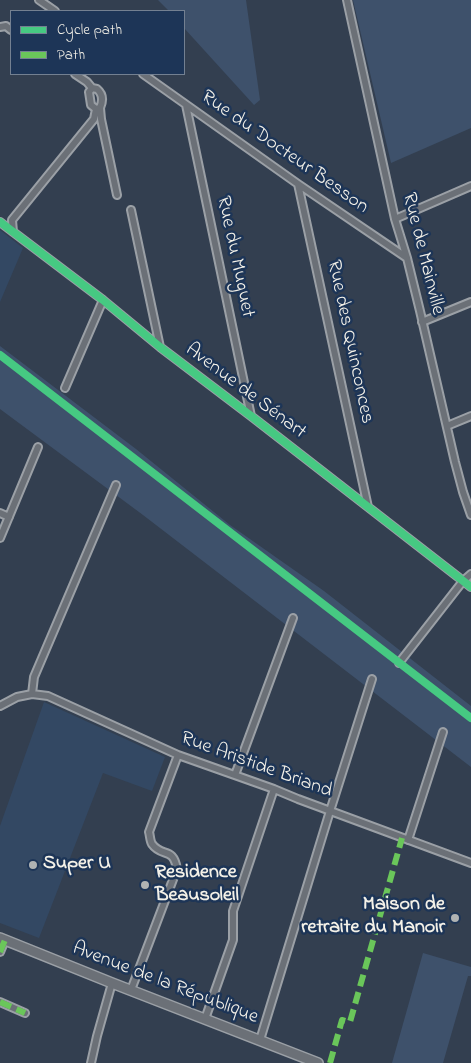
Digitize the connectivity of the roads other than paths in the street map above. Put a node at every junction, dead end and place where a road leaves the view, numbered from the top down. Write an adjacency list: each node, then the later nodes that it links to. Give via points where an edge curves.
1 (40, 0): 3 (street)
2 (347, 0): 13 (street, Rue de Mainville)
3 (54, 10)
4 (76, 75): 6 (street)
5 (144, 75): 7 (street, Rue du Docteur Besson)
6 (92, 88): 8 (street, via 89,99); 8 (street, via 101,92 103,102)
7 (186, 105): 9 (street, Rue du Docteur Besson); 22 (street, Rue du Muguet)
8 (98, 108): 11 (street); 15 (street, via 94,118 12,220)
9 (298, 184): 16 (street, Rue du Docteur Besson); 27 (street, Rue des Quinconces)
10 (471, 186): 13 (street)
11 (117, 195)
12 (131, 210): 20 (street)
13 (395, 219): 16 (street, Rue de Mainville)
14 (0, 222): 15 (street, Avenue de Sénart)
15 (13, 232): 17 (street, Avenue de Sénart)
16 (407, 258): 19 (street, Rue de Mainville)
17 (103, 300): 20 (street, Avenue de Sénart); 21 (street)
18 (471, 302): 19 (street)
19 (422, 322): 24 (street, Rue de Mainville)
20 (160, 347): 22 (street, Avenue de Sénart)
21 (65, 388)
22 (250, 416): 27 (street, Avenue de Sénart)
23 (471, 416): 24 (street)
24 (447, 426): 29 (street, Rue de Mainville, via 462,492)
25 (38, 447): 30 (street)
26 (116, 485): 38 (street, via 34,677)
27 (368, 507): 33 (street, Avenue de Sénart)
28 (0, 513): 30 (street)
29 (471, 515)
30 (9, 517): 31 (street)
31 (0, 538)
32 (471, 574): 33 (street)
33 (463, 581): 34 (street, Avenue de Sénart); 36 (street)
34 (471, 587)
35 (293, 618): 42 (street)
36 (399, 663)
37 (372, 679): 44 (street)
38 (32, 694): 39 (street); 41 (street, Rue Aristide Briand, via 48,696)
39 (0, 706)
40 (443, 732): 45 (street)
41 (178, 756): 42 (street, Rue Aristide Briand); 50 (street, via 149,832 151,843 175,860 177,869)
42 (235, 775): 43 (street, Rue Aristide Briand)
43 (274, 789): 44 (street, Rue Aristide Briand); 53 (street, via 233,911 233,940)
44 (330, 811): 45 (street, Rue Aristide Briand); 54 (street)
45 (408, 840): 46 (street, Rue Aristide Briand)
46 (471, 863)
47 (3, 939): 48 (street); 49 (main road, Avenue de la République)
48 (0, 952)
49 (112, 983): 50 (main road, Avenue de la République); 55 (street)
50 (131, 990): 53 (main road, Avenue de la République)
51 (0, 1002): 52 (street)
52 (25, 1013)
53 (205, 1019): 54 (main road, Avenue de la République)
54 (260, 1040): 56 (main road, Avenue de la République)
55 (91, 1063)
56 (318, 1063)

